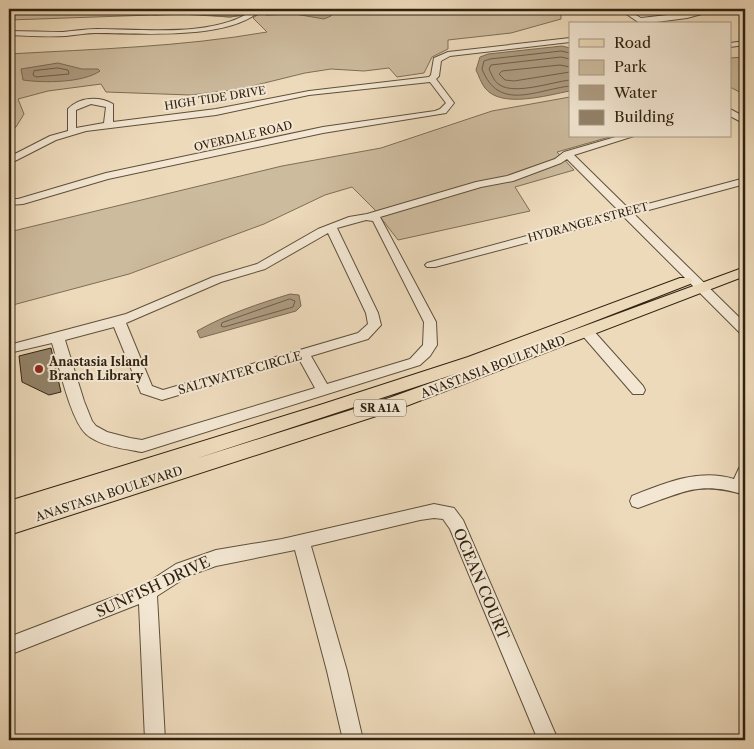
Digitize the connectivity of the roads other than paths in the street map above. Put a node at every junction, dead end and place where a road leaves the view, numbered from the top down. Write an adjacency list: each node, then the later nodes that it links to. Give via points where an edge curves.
1 (259, 9): 5 (street, via 238,22 209,28)
2 (622, 9): 4 (street)
3 (717, 9): 4 (street)
4 (644, 22)
5 (9, 33)
6 (569, 40): 9 (street, via 448,54 437,60 435,76)
7 (745, 43): 8 (street)
8 (732, 45)
9 (431, 80): 12 (street, HIGH TIDE DRIVE, via 362,86 216,112); 18 (street, OVERDALE ROAD, via 436,82 450,103 436,114 324,130 106,176 19,202)
10 (732, 113): 11 (street)
11 (745, 122)
12 (108, 124): 13 (street, HIGH TIDE DRIVE); 13 (street, via 110,106 105,102 86,102 72,109)
13 (72, 131): 16 (street, HIGH TIDE DRIVE)
14 (623, 138): 15 (street)
15 (567, 154): 19 (street); 20 (street, via 558,161 508,179)
16 (9, 161)
17 (745, 180): 19 (street, HYDRANGEA STREET)
18 (9, 202)
19 (627, 212): 23 (street, HYDRANGEA STREET); 25 (street)
20 (371, 216): 21 (street, via 346,220); 32 (street, via 377,219 430,322 432,341 427,353 415,362)
21 (332, 232): 26 (street, via 316,236 264,265 211,281); 31 (street, SALTWATER CIRCLE, via 375,325 363,336)
22 (745, 259): 25 (main road, ANASTASIA BOULEVARD / SR A1A)
23 (431, 265)
24 (745, 271): 25 (main road, ANASTASIA BOULEVARD / SR A1A)
25 (698, 283): 27 (street); 28 (main road, ANASTASIA BOULEVARD / SR A1A); 36 (main road, ANASTASIA BOULEVARD / SR A1A, via 329,409)
26 (119, 322): 29 (street); 31 (street, SALTWATER CIRCLE, via 146,389 162,395)
27 (745, 330)
28 (587, 332): 33 (street); 37 (main road, ANASTASIA BOULEVARD / SR A1A, via 395,403)
29 (58, 336): 30 (street); 32 (street, via 83,417 91,430 120,443 142,446)
30 (9, 349)
31 (303, 354): 32 (street)
32 (323, 390)
33 (638, 390)
34 (744, 483): 35 (street, via 683,483)
35 (638, 500)
36 (9, 510)
37 (9, 526)
38 (301, 542): 39 (street, SUNFISH DRIVE, via 216,558 182,570); 42 (street); 43 (street, OCEAN COURT, via 420,513 448,513 457,526)
39 (148, 592): 40 (street, SUNFISH DRIVE); 41 (street)
40 (9, 646)
41 (155, 740)
42 (353, 740)
43 (548, 740)

